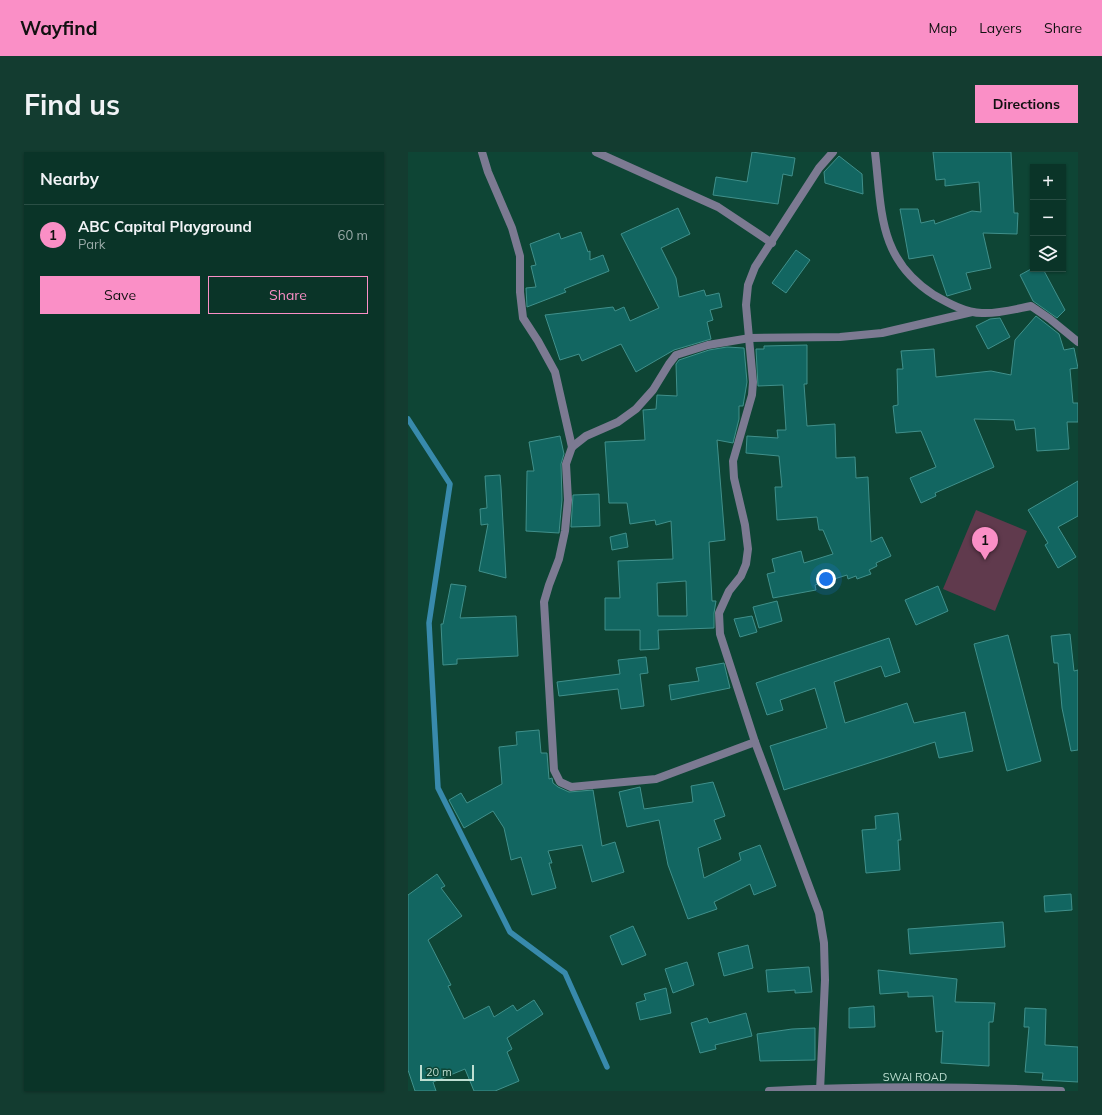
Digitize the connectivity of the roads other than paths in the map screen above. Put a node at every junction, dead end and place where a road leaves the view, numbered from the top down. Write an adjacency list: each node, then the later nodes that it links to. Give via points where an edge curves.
1 (482, 152): 9 (street, via 512,228 520,256 523,318 555,372)
2 (596, 152): 5 (street, via 718,207)
3 (833, 152): 5 (street, via 819,168)
4 (875, 152): 6 (street, via 884,228 891,250 918,284 943,300)
5 (772, 242): 7 (street, via 755,268 748,285 746,305)
6 (972, 312): 7 (street, via 882,333 840,337); 8 (street, via 984,314 1031,306)
7 (750, 338): 9 (street, via 708,345 676,355 653,390 636,409 618,422 586,436); 10 (street, via 752,395 734,461 734,478 748,549 741,576 729,592 719,613 720,634)
8 (1078, 342)
9 (572, 447): 10 (street, via 566,464 568,500 565,532 559,559 544,602 554,770 560,782 571,787 656,779)
10 (755, 742): 11 (street, via 819,913 824,943 825,980)
11 (820, 1090): 12 (street, SWAI ROAD); 13 (street, SWAI ROAD, via 1001,1088)
12 (769, 1091)
13 (1061, 1091)

